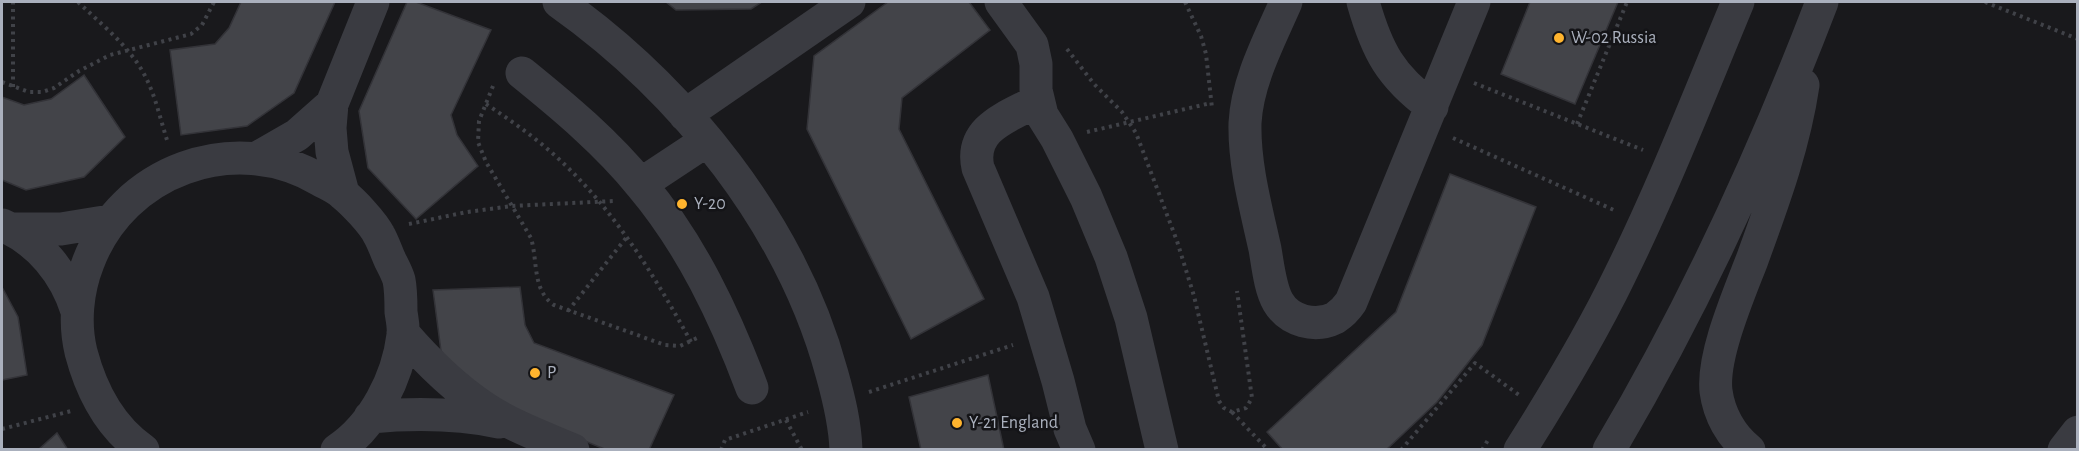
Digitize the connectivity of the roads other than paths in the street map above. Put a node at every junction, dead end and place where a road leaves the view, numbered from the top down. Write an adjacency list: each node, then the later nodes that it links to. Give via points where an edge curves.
1 (373, 2): 13 (street)
2 (559, 2): 14 (street, via 626,55)
3 (849, 2): 14 (street)
4 (1000, 2): 12 (street, via 1032,45)
5 (1286, 2): 15 (street, via 1256,73 1245,121 1246,151 1274,291 1291,316 1313,322 1335,318 1352,302)
6 (1363, 2): 15 (street, via 1380,51)
7 (1474, 2): 15 (street)
8 (1738, 2): 33 (street, via 1644,224 1593,328)
9 (1822, 2): 10 (street)
10 (1806, 44): 34 (street, via 1716,250); 35 (street, via 1800,109 1789,154 1716,375 1716,391 1726,422)
11 (522, 73): 18 (street, via 584,126)
12 (1037, 101): 31 (street, via 992,126 976,150 976,159 1026,278); 32 (street, via 1086,197 1114,267 1131,318)
13 (332, 104): 17 (street, via 297,135); 19 (street, via 332,152)
14 (685, 115): 16 (street)
15 (1429, 116)
16 (706, 141): 18 (street); 30 (street, via 740,184 791,266 827,356 846,432)
17 (257, 158): 19 (street, via 302,170); 20 (street, via 216,159 177,170 140,191)
18 (647, 191): 24 (street, via 703,278 725,320)
19 (343, 193): 23 (street, via 378,232 399,281)
20 (110, 221): 21 (street, via 61,229); 22 (street, via 93,248 82,279)
21 (6, 227): 22 (street, via 45,255 70,291)
22 (77, 311): 27 (street, via 86,374 100,403)
23 (403, 333): 25 (street, via 393,378); 26 (street, via 455,387)
24 (752, 388)
25 (370, 417): 26 (street, via 445,414); 28 (street)
26 (519, 427): 29 (street)
27 (141, 449)
28 (337, 450)
29 (573, 450)
30 (846, 450)
31 (1079, 450)
32 (1162, 450)
33 (1520, 450)
34 (1609, 450)
35 (1749, 450)

